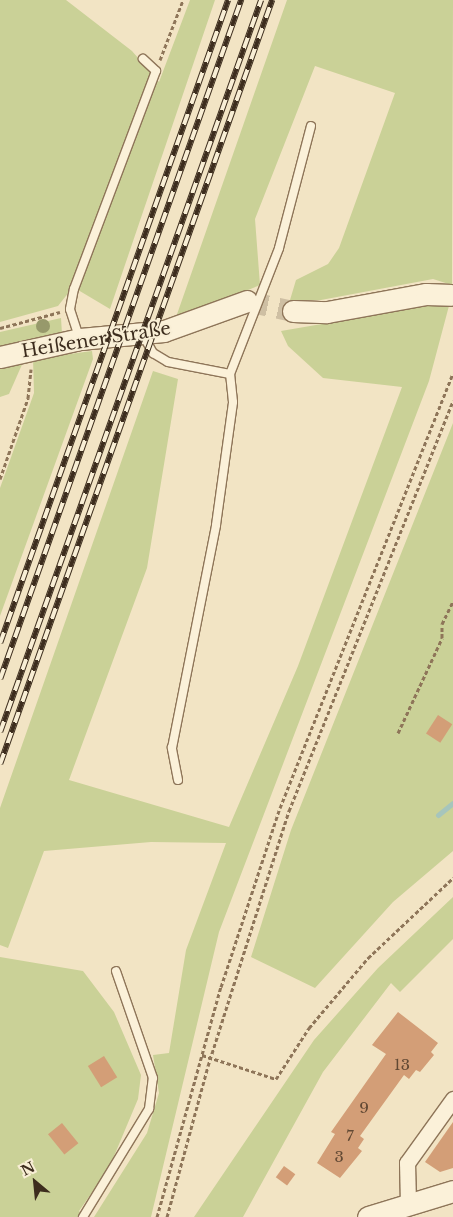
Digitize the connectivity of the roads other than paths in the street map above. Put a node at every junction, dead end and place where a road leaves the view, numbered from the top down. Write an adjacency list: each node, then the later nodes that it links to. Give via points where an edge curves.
1 (143, 59): 7 (lane, via 156,71 70,309)
2 (311, 126): 9 (lane, via 279,248)
3 (451, 295): 5 (street, via 426,294 326,312)
4 (247, 301): 6 (street, Heißener Straße, via 174,329)
5 (293, 311)
6 (143, 334): 7 (street, Heißener Straße); 9 (lane, via 153,353 168,362)
7 (80, 339): 8 (street, Heißener Straße)
8 (0, 357)
9 (230, 374): 10 (lane, via 233,402 216,525 172,748)
10 (178, 780)
11 (116, 971): 15 (lane, via 153,1078 149,1109)
12 (453, 1099): 14 (street, via 407,1163)
13 (453, 1191): 14 (street)
14 (408, 1203): 16 (street)
15 (83, 1217)
16 (368, 1217)

